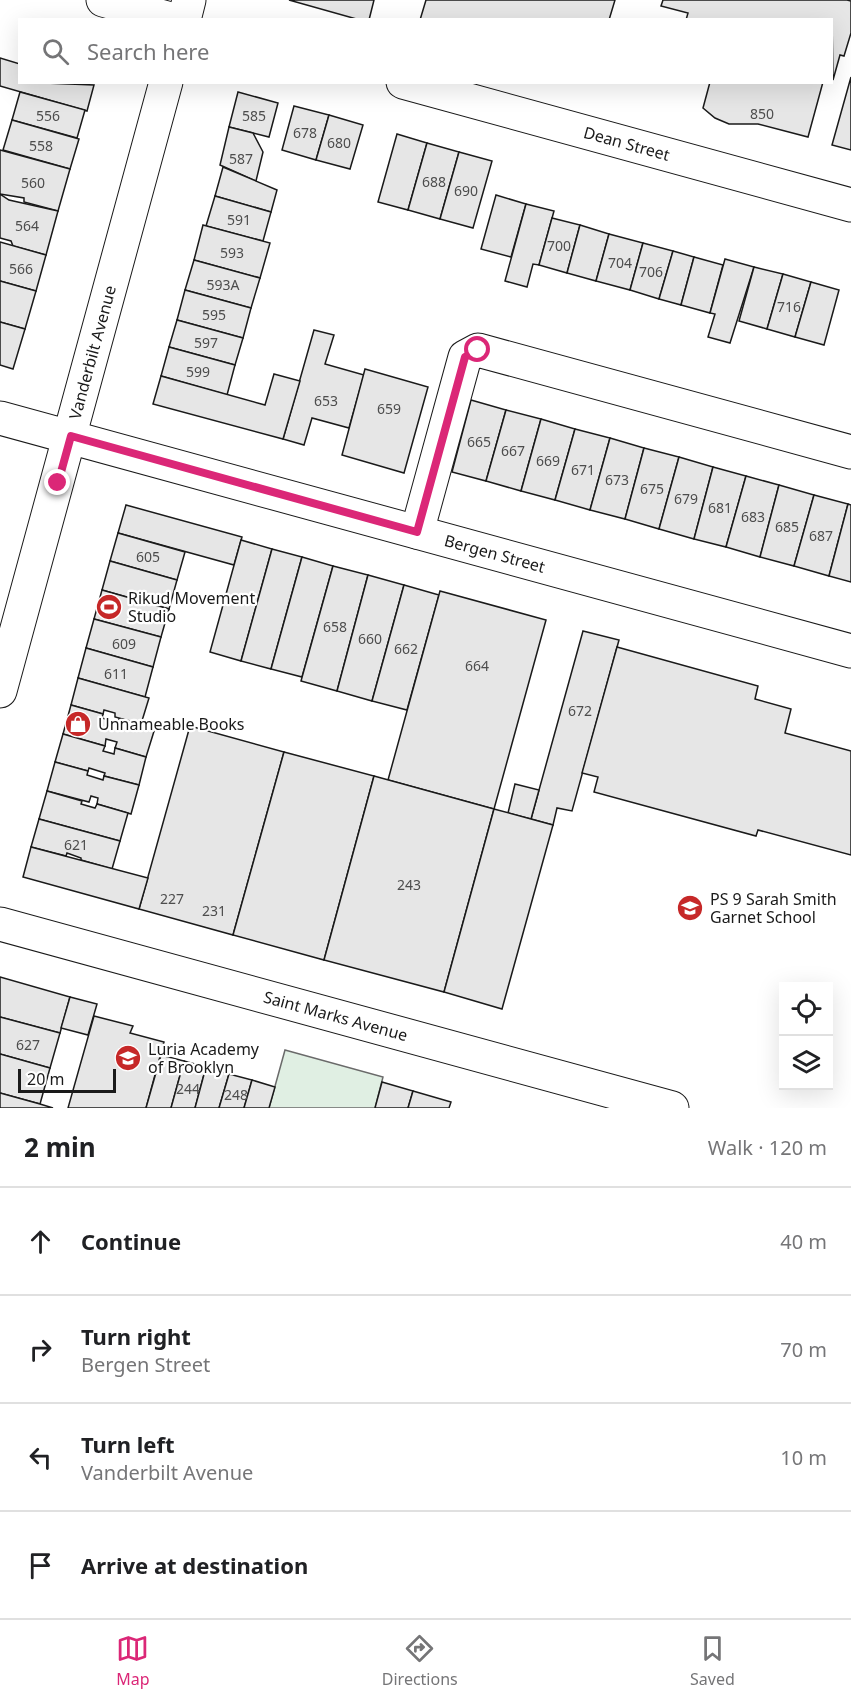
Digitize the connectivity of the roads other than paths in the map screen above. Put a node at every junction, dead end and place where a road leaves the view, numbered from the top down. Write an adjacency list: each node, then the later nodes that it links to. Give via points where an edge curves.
1 (103, 0): 3 (street)
2 (189, 0): 4 (street)
3 (167, 18)
4 (184, 18)
5 (165, 84): 9 (street, Vanderbilt Avenue)
6 (410, 84): 7 (street, Dean Street)
7 (851, 205)
8 (0, 418): 9 (street, Bergen Street)
9 (71, 436): 11 (street, Bergen Street); 13 (street, Vanderbilt Avenue)
10 (851, 452): 11 (street, via 478,350 465,357)
11 (417, 532): 12 (street, Bergen Street)
12 (851, 651)
13 (0, 691)
14 (0, 924): 15 (street, Saint Marks Avenue)
15 (672, 1108)

